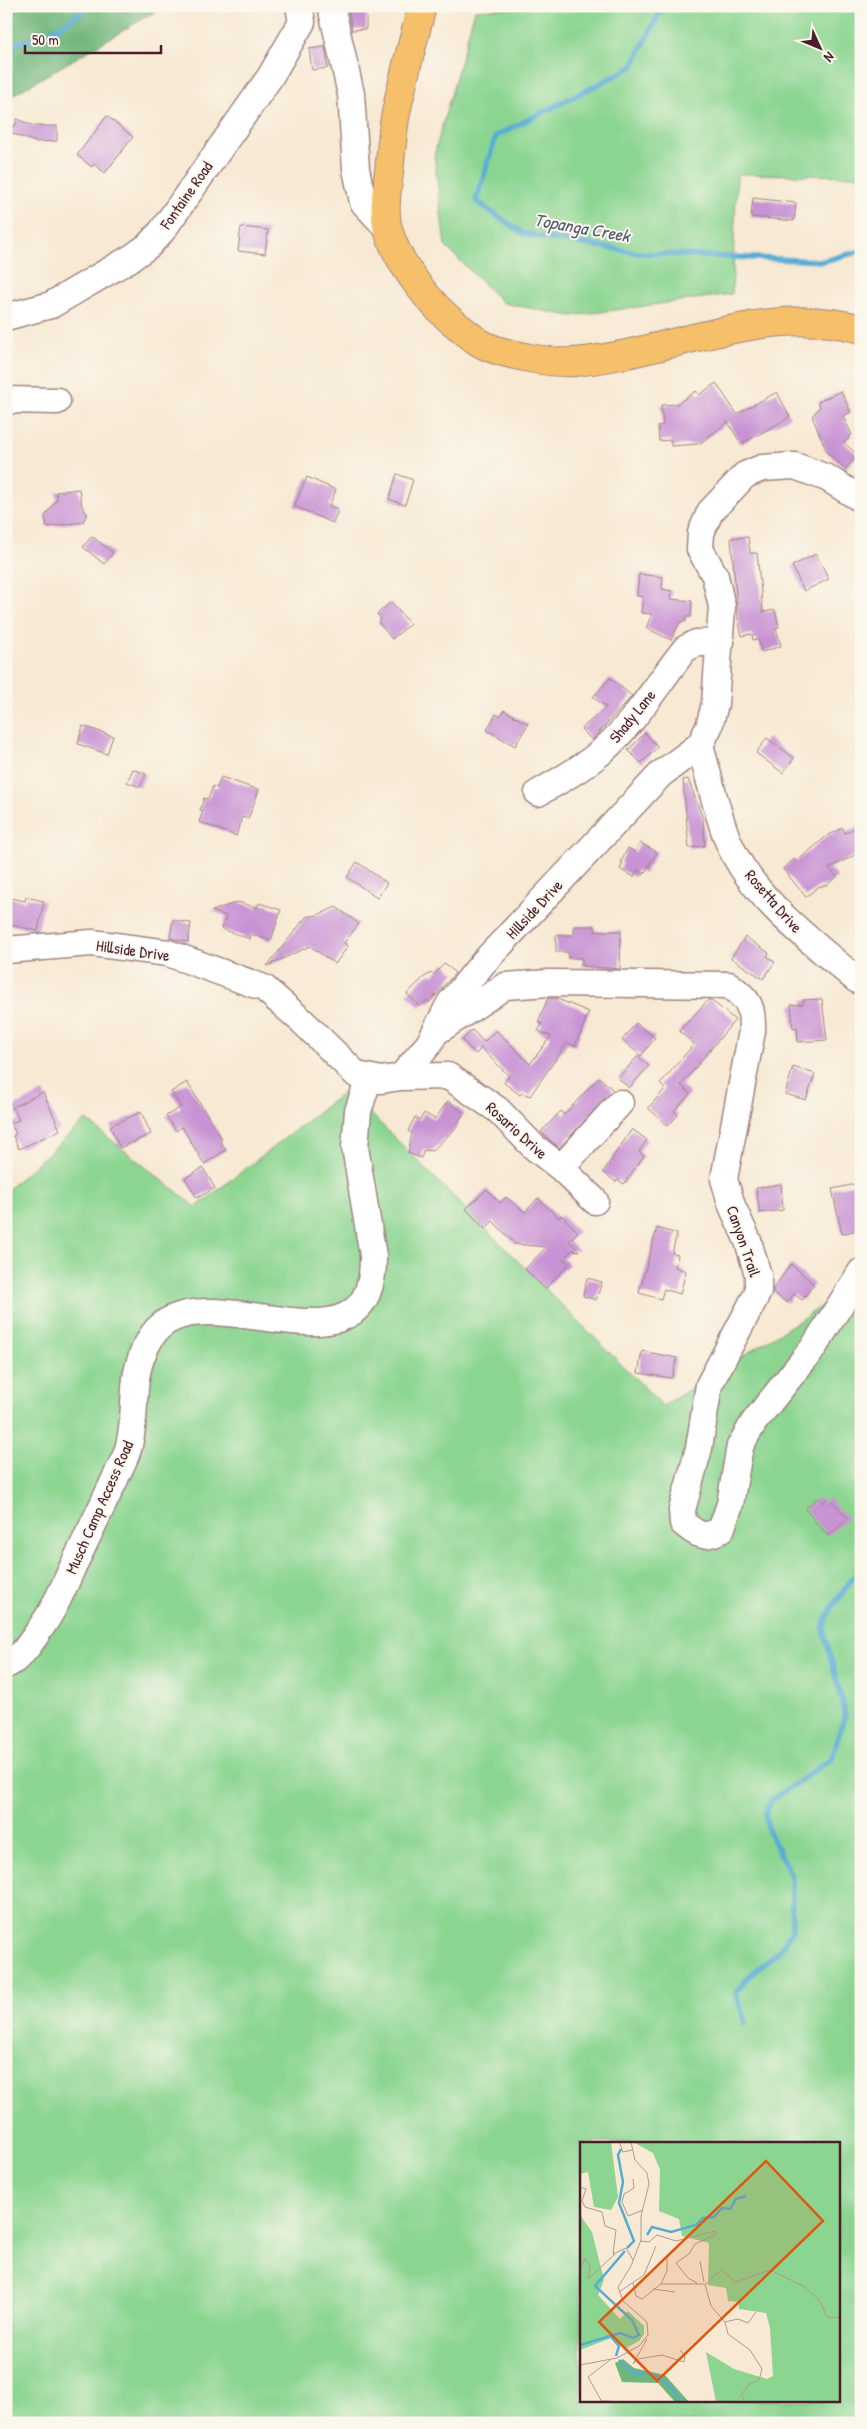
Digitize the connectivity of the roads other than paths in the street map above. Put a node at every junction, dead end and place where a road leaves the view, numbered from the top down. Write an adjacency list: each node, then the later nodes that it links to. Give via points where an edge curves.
1 (299, 6): 5 (street, Fontaine Road, via 302,22 270,77 162,231 148,246 52,305)
2 (331, 6): 4 (street, via 351,94 356,169 362,202)
3 (422, 6): 4 (main road, via 395,118 386,198)
4 (388, 229): 6 (main road, via 406,268 428,298 484,345 519,356 572,362 735,327 785,322)
5 (6, 317)
6 (861, 329)
7 (6, 400): 8 (street)
8 (57, 401)
9 (861, 498): 10 (street, Hillside Drive, via 827,478 795,466 762,468 745,475 729,491 710,512 701,533 700,549 715,576 722,607)
10 (721, 642): 11 (street, Hillside Drive, via 714,704 709,727); 12 (street, Shady Lane, via 696,643 685,649 637,715 601,752)
11 (700, 745): 14 (street, Rosetta Drive, via 729,841 752,880 801,934); 15 (street, Hillside Drive, via 661,774 484,962 450,1003)
12 (538, 793)
13 (6, 950): 17 (street, Hillside Drive, via 92,943 168,953 264,988 346,1066 357,1075)
14 (857, 980)
15 (434, 1033): 16 (street, Hillside Drive, via 415,1064); 21 (street, Canyon Trail, via 505,986 549,983 729,985 744,997 752,1009 752,1031 724,1178 748,1241 758,1276 758,1292 709,1385 699,1448 682,1510 683,1523 697,1535 709,1536 720,1530 730,1504 740,1446 754,1422 813,1348)
16 (401, 1076): 17 (street, Hillside Drive, via 381,1080); 19 (street, Rosario Drive, via 448,1076 498,1110 534,1148)
17 (369, 1078): 22 (street, Musch Camp Access Road, via 358,1111 355,1147 373,1256 373,1274 365,1298 342,1318 317,1322 205,1312 178,1314 164,1322 151,1337 141,1357 134,1381 129,1447 97,1519 46,1621 29,1644)
18 (620, 1103): 19 (street)
19 (561, 1168): 20 (street, Rosario Drive)
20 (595, 1202)
21 (861, 1272)
22 (6, 1665)

